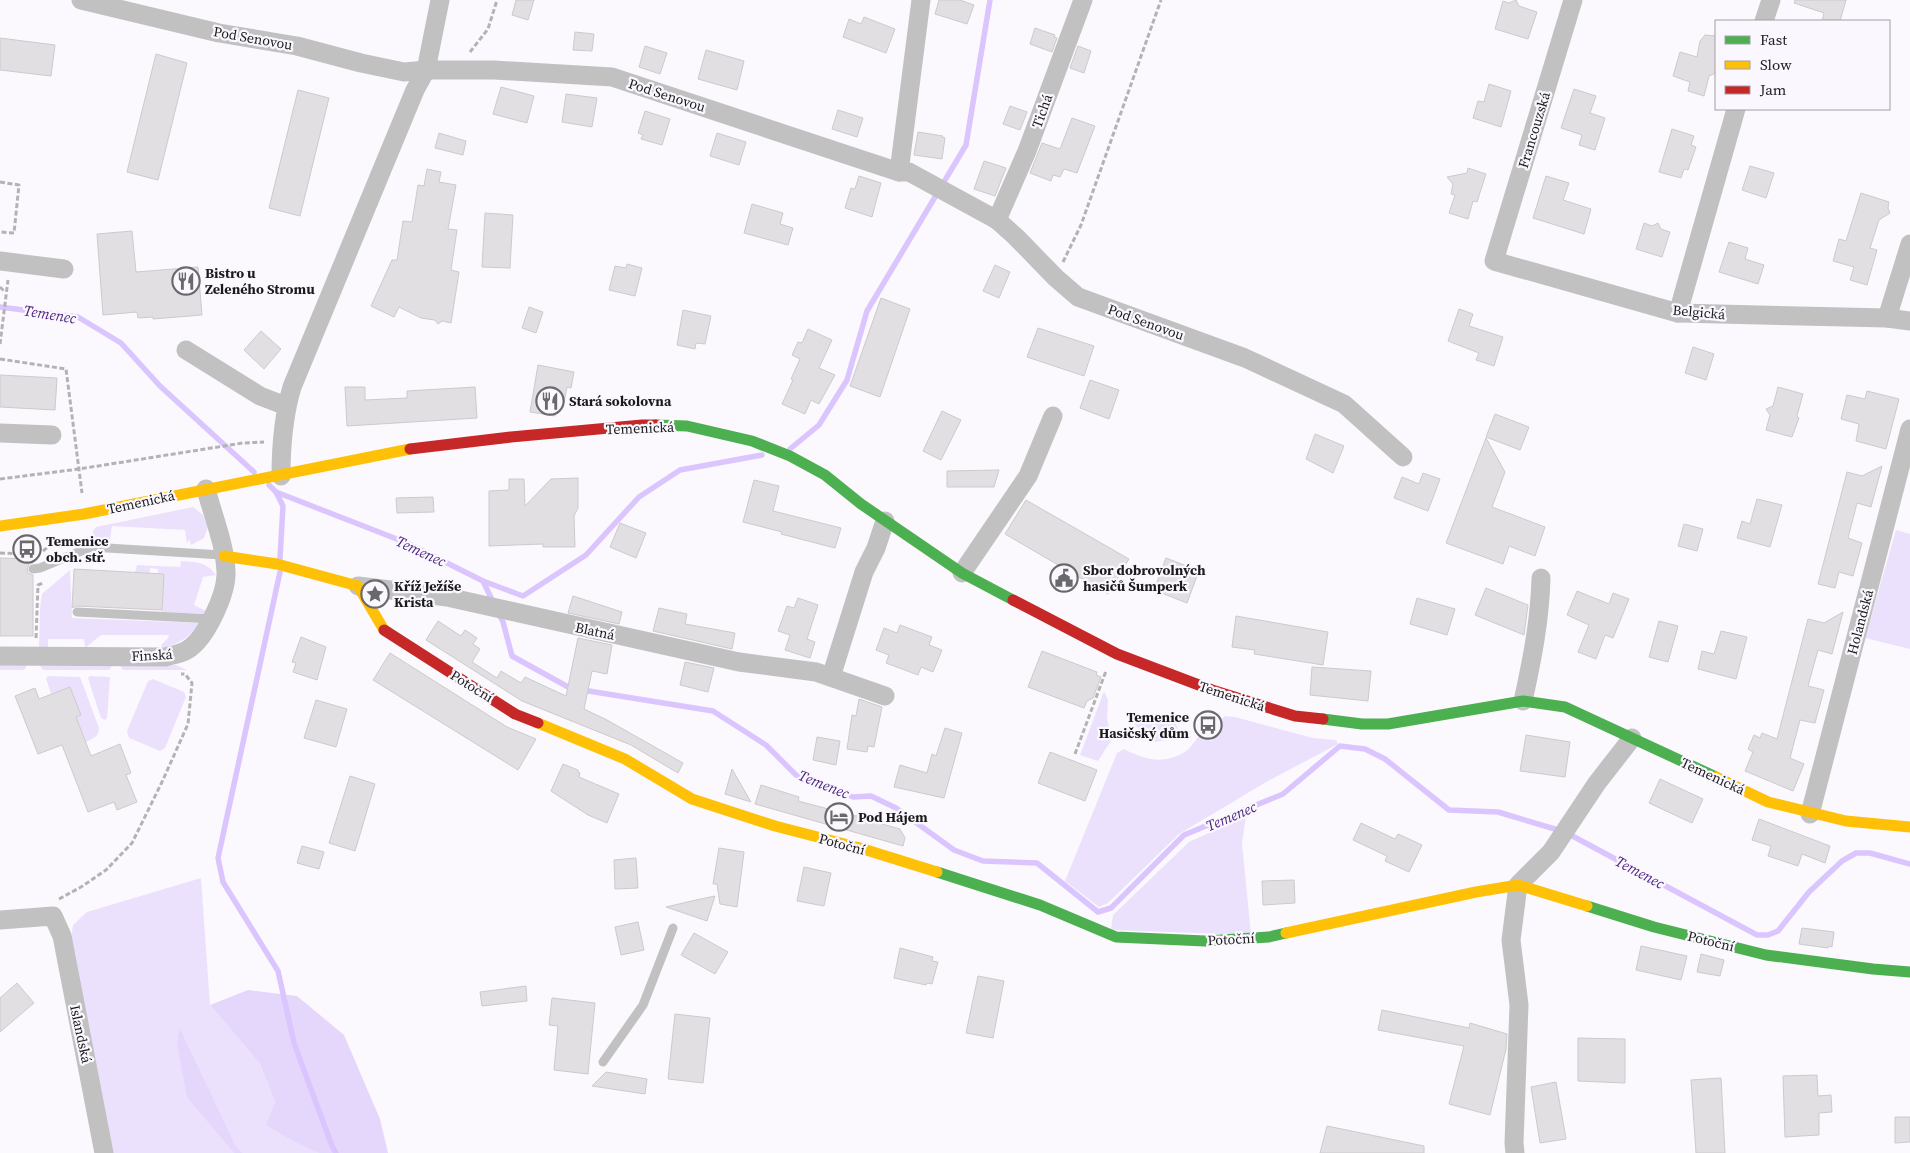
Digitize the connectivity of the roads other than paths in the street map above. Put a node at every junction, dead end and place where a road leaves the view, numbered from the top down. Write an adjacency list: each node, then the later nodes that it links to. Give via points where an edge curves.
1 (81, 0): 8 (street, Pod Senovou, via 404,72)
2 (440, 0): 8 (street)
3 (921, 0): 10 (street)
4 (1083, 0): 11 (street, Tichá, via 1028,151)
5 (1573, 0): 13 (street, Francouzská)
6 (1771, 0): 7 (street)
7 (1764, 20)
8 (426, 70): 10 (street, Pod Senovou, via 612,77); 20 (street)
9 (1736, 110): 16 (street)
10 (899, 172): 11 (street, Pod Senovou, via 909,172)
11 (997, 220): 25 (street, Pod Senovou, via 1078,297 1245,358 1344,404)
12 (1910, 244): 17 (street)
13 (1494, 260): 16 (street, Belgická)
14 (0, 261): 15 (street)
15 (64, 269)
16 (1678, 313): 17 (street, Belgická)
17 (1887, 318): 18 (street, Belgická)
18 (1910, 321)
19 (186, 350): 20 (street, via 260,396)
20 (286, 406): 26 (street)
21 (1053, 416): 32 (street, via 1028,476)
22 (1910, 429): 42 (street, Holandská)
23 (0, 433): 24 (street)
24 (52, 435)
25 (1403, 457)
26 (276, 477): 27 (street, Temenická); 28 (street, Temenická, via 405,450 642,426 687,426 752,441 790,456 824,475)
27 (215, 487): 29 (street, Temenická, via 84,514); 30 (street, Finská)
28 (884, 521): 32 (street, Temenická); 38 (street, via 864,572)
29 (0, 526)
30 (224, 556): 31 (lane, via 91,547); 34 (street, via 276,564); 36 (street, Finská, via 225,586)
31 (33, 569)
32 (962, 573): 40 (street, Temenická, via 1117,654 1191,683 1295,716 1388,724)
33 (1541, 578): 40 (street, via 1535,644)
34 (358, 586): 38 (street, Blatná, via 447,597 739,662 816,672); 44 (street, Potoční, via 385,631 406,645 515,714 625,758 692,799 1031,902 1116,937 1205,941 1270,937)
35 (77, 612): 36 (lane)
36 (212, 619): 37 (street, Finská, via 188,650 165,657)
37 (0, 656)
38 (831, 677): 39 (street, Blatná)
39 (885, 696)
40 (1523, 701): 41 (street, Temenická, via 1565,707)
41 (1632, 738): 42 (street, Temenická, via 1768,802); 44 (street, via 1551,852)
42 (1810, 814): 43 (street, Temenická, via 1846,822)
43 (1910, 827)
44 (1518, 885): 47 (street, Potoční, via 1766,956); 50 (street, via 1511,940 1519,1005)
45 (0, 920): 49 (street, Islandská, via 54,908)
46 (673, 928): 48 (lane, via 643,1005)
47 (1910, 972)
48 (603, 1062)
49 (104, 1153)
50 (1515, 1153)

